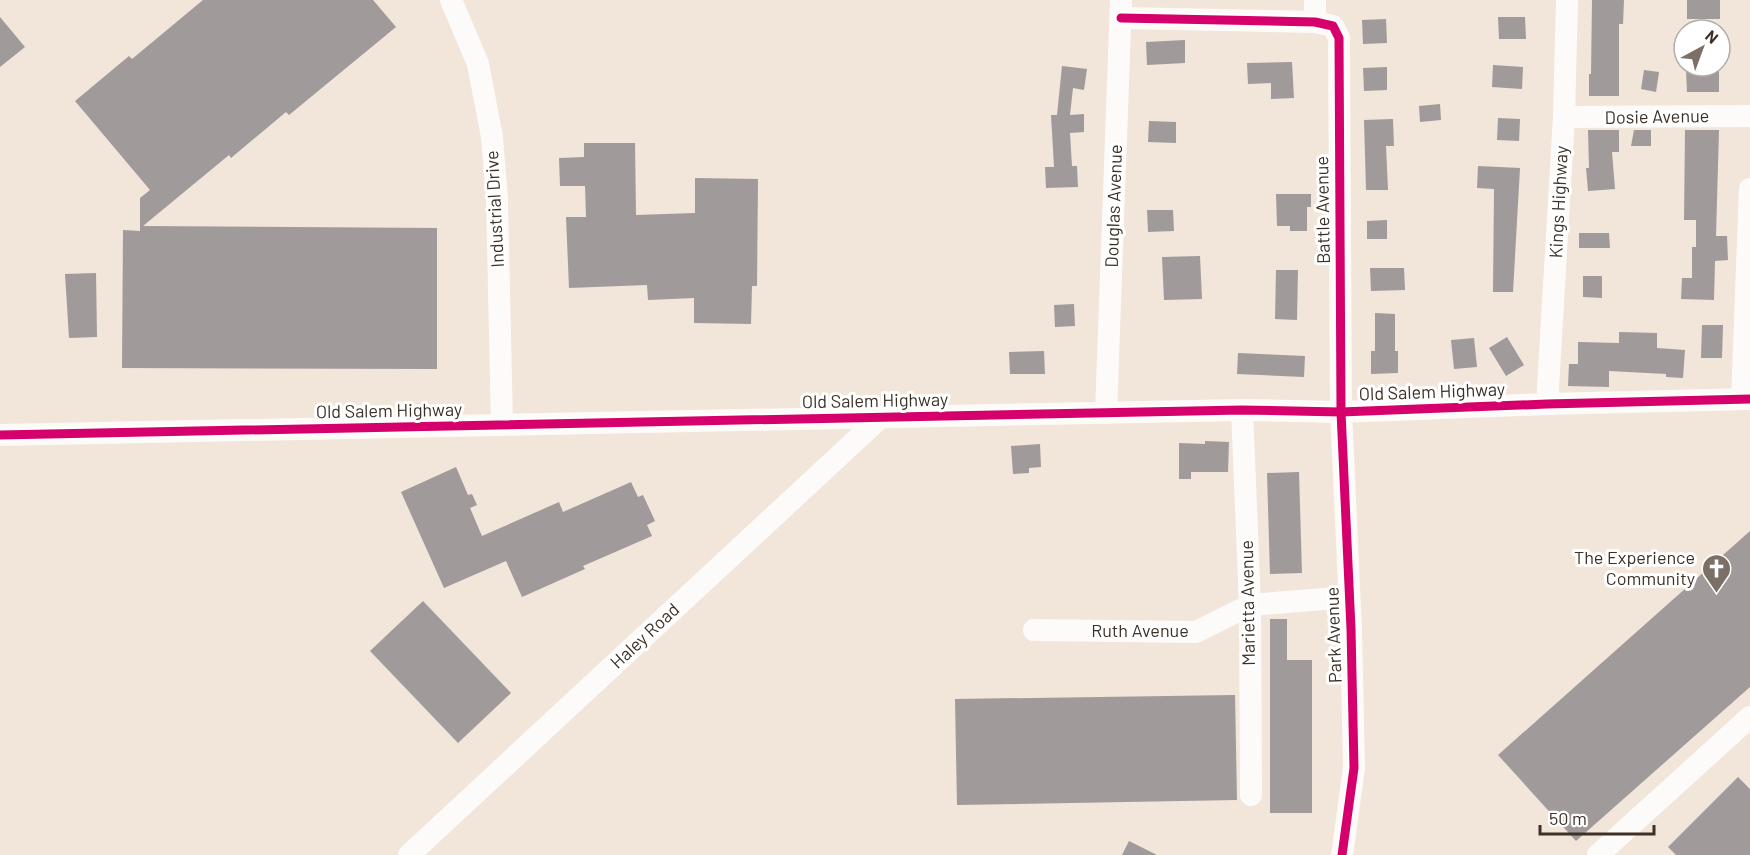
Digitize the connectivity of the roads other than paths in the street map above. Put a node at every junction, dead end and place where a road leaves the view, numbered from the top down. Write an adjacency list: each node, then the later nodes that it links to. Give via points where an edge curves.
1 (451, 0): 14 (street, Industrial Drive, via 478,64 492,136)
2 (1568, 0): 6 (street, Kings Highway)
3 (1121, 9): 4 (street); 12 (street, Douglas Avenue)
4 (1315, 11): 11 (street, Battle Avenue, via 1333,26 1339,38)
5 (1750, 116): 6 (street, Dosie Avenue)
6 (1564, 117): 9 (street, Kings Highway)
7 (1750, 189): 8 (street)
8 (1746, 399): 9 (street, Old Salem Highway)
9 (1547, 404): 11 (street, Old Salem Highway)
10 (1242, 410): 11 (street, Old Salem Highway); 12 (street, Old Salem Highway); 17 (street, Marietta Avenue)
11 (1341, 412): 16 (street, Park Avenue)
12 (1106, 413): 13 (street, Old Salem Highway)
13 (881, 417): 14 (street, Old Salem Highway); 21 (street, Haley Road)
14 (502, 425): 15 (street, Old Salem Highway)
15 (0, 435)
16 (1348, 597): 17 (street, Ruth Avenue); 22 (street, Park Avenue, via 1354,768)
17 (1250, 605): 18 (street, Ruth Avenue, via 1196,632); 20 (street, Marietta Avenue)
18 (1034, 630)
19 (1750, 717): 23 (street)
20 (1251, 795)
21 (409, 855)
22 (1342, 855)
23 (1598, 855)

